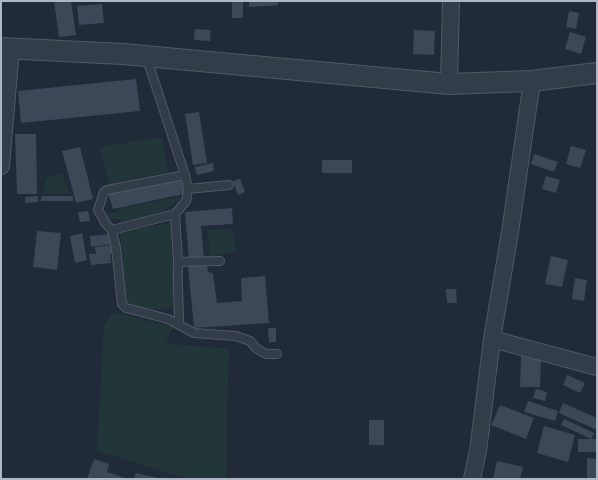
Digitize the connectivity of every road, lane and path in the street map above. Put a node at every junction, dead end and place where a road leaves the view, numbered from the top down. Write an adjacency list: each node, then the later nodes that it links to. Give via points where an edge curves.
1 (450, 1): 6 (street)
2 (6, 49): 3 (street); 7 (street)
3 (146, 56): 6 (street); 8 (lane)
4 (597, 73): 5 (street)
5 (532, 81): 6 (street); 16 (street)
6 (449, 84)
7 (1, 166)
8 (185, 174): 10 (lane); 12 (lane, via 104,192 98,210)
9 (230, 185): 10 (lane)
10 (188, 189): 11 (lane, via 186,201)
11 (175, 214): 12 (lane); 14 (lane)
12 (112, 230): 15 (lane, via 122,304 126,308)
13 (220, 261): 14 (lane)
14 (178, 262): 15 (lane)
15 (179, 324): 17 (lane, via 194,333 236,336 250,341 266,354)
16 (492, 339): 18 (street); 19 (street)
17 (277, 354)
18 (597, 367)
19 (472, 479)

